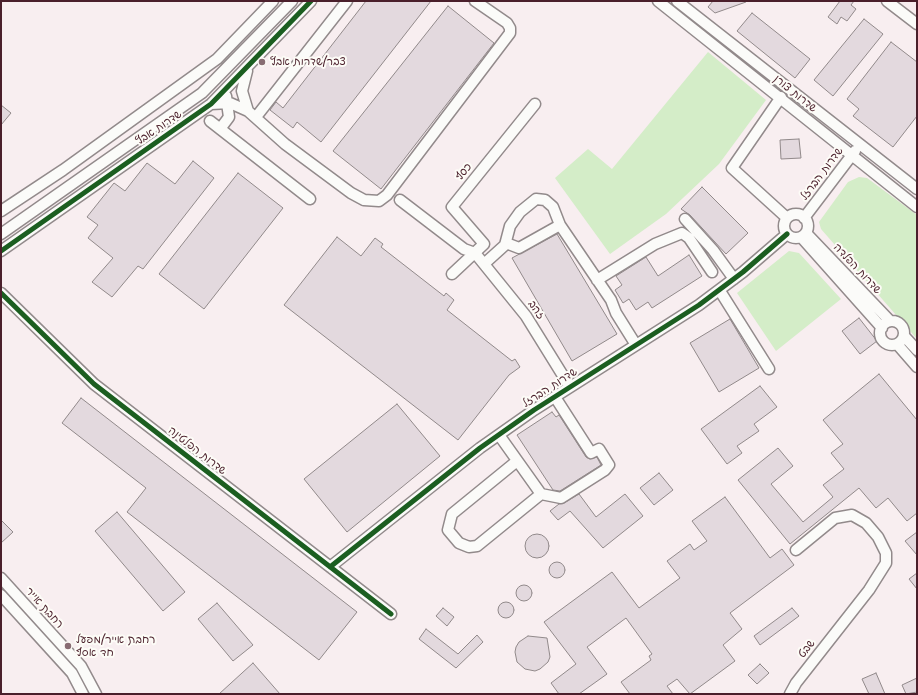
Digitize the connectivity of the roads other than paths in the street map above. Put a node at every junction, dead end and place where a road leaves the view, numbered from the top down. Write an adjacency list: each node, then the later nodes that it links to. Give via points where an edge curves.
1 (273, 1): 26 (street, via 218,60)
2 (292, 1): 31 (street, שדרות אבץ, via 202,93)
3 (311, 1): 12 (street, שדרות אבץ)
4 (347, 1): 17 (street)
5 (475, 1): 17 (street, via 507,23 510,33 380,201 364,200 351,193 285,144)
6 (658, 1): 10 (street, שדרות צורן)
7 (677, 1): 9 (street, שדרות צורן)
8 (887, 1): 11 (street)
9 (689, 5): 10 (street); 20 (street, שדרות צורן)
10 (679, 17): 14 (street, שדרות צורן)
11 (917, 24)
12 (250, 66): 13 (street, שדרות אבץ); 17 (street, via 242,86 244,102)
13 (230, 86): 16 (street, שדרות אבץ); 16 (street)
14 (781, 97): 21 (street, שדרות צורן); 27 (street, via 732,168)
15 (535, 104): 36 (street, כסף, via 452,206 484,244)
16 (221, 105): 17 (street, via 238,105); 19 (street, via 228,119); 35 (street, שדרות אבץ)
17 (252, 114)
18 (210, 121): 19 (street)
19 (220, 129): 23 (street)
20 (860, 145): 21 (street, שדרות הברזל); 22 (street, שדרות צורן)
21 (851, 156): 25 (street, שדרות צורן); 28 (street, שדרות הברזל)
22 (917, 189)
23 (310, 199)
24 (400, 200): 36 (street, via 464,249)
25 (917, 207)
26 (1, 211)
27 (787, 218): 28 (street, via 794,214); 32 (street, via 784,228)
28 (804, 218): 33 (street, via 808,225)
29 (685, 219): 40 (street, via 713,250)
30 (560, 225): 34 (street, via 519,248); 34 (street, via 550,203 536,199 512,222); 41 (street)
31 (1, 234)
32 (787, 234): 33 (street, via 793,238); 40 (street, שדרות הברזל)
33 (803, 235): 44 (street, שדרות הפלדה)
34 (506, 243): 37 (street)
35 (1, 250)
36 (475, 253): 37 (street, זהב); 39 (street)
37 (484, 264): 51 (street, זהב, via 526,316)
38 (712, 272): 41 (street, via 689,238 682,233 655,244)
39 (452, 274)
40 (734, 279): 42 (street, שדרות הברזל)
41 (597, 280): 47 (street)
42 (720, 291): 47 (street, שדרות הברזל); 50 (street)
43 (1, 293): 57 (street, שדרות הפלטינה, via 94,384)
44 (886, 325): 45 (street, via 901,324); 46 (street, via 880,335 890,345)
45 (904, 336): 46 (street); 48 (street)
46 (897, 344): 49 (street)
47 (636, 345): 51 (street, שדרות הברזל)
48 (917, 350)
49 (917, 367)
50 (769, 369)
51 (570, 387): 52 (street, שדרות הברזל)
52 (555, 397): 53 (street, שדרות הברזל); 55 (street, via 591,453 599,449 609,465 561,498)
53 (499, 435): 54 (street); 57 (street, שדרות הברזל)
54 (517, 461): 55 (street); 55 (street, via 452,514 448,530 459,543 469,547 476,546)
55 (541, 494)
56 (796, 550): 63 (street, שבט, via 835,518 852,515 866,522 878,537 886,552 886,563 869,590)
57 (330, 567): 60 (street, שדרות הפלטינה)
58 (1, 578): 62 (street, רחבת אייר, via 81,666)
59 (1, 595): 61 (street, via 72,673)
60 (391, 614)
61 (83, 694)
62 (96, 694)
63 (790, 694)

